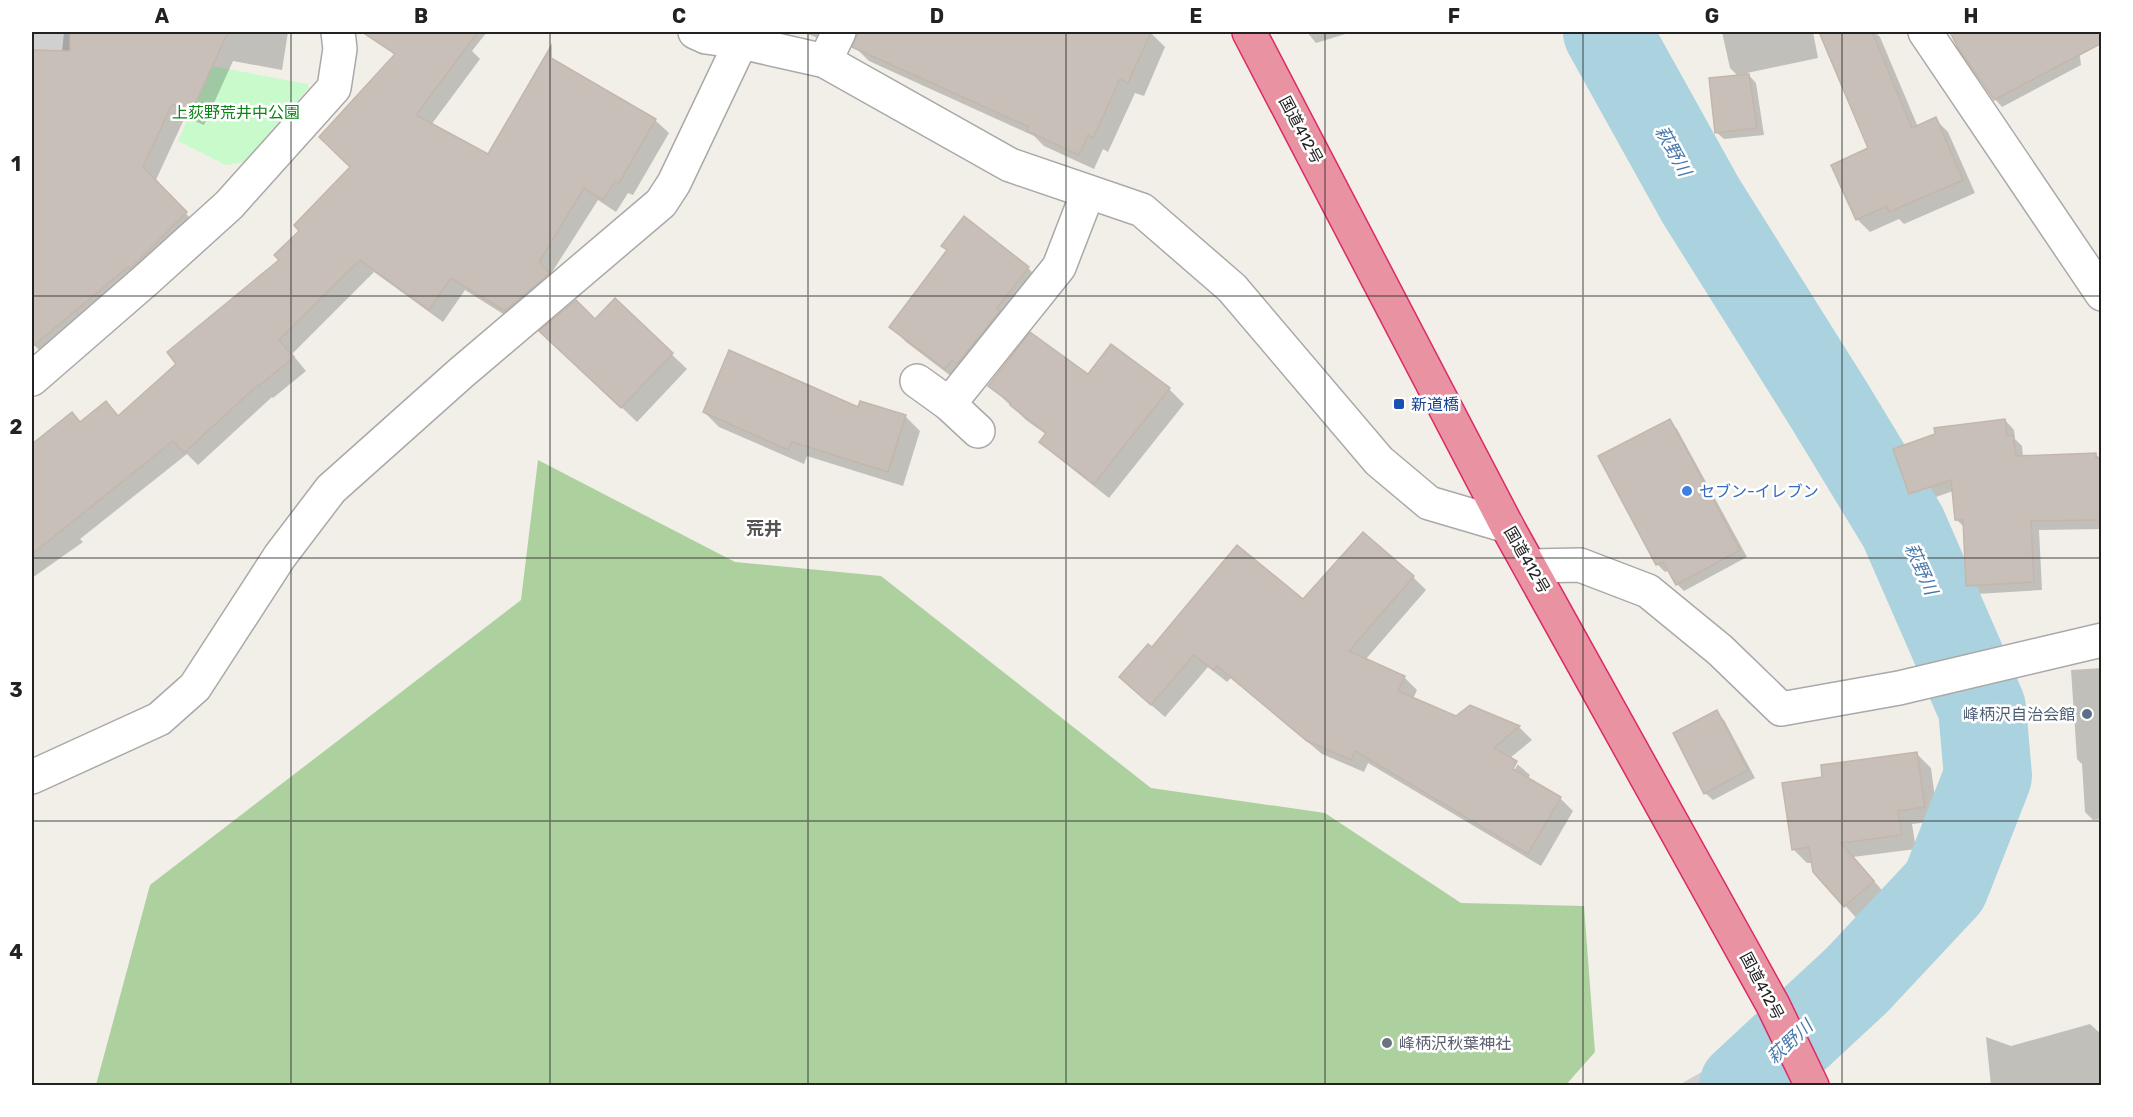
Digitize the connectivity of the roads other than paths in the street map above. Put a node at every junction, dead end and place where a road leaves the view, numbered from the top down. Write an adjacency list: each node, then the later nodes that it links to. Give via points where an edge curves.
1 (338, 32): 10 (street, via 340,48 334,88 229,205)
2 (695, 32): 6 (street)
3 (839, 32): 7 (street)
4 (1249, 32): 14 (highway, 国道412号)
5 (1925, 32): 9 (street)
6 (741, 42): 7 (street); 17 (street, via 661,203 331,489 280,556 195,687 159,718)
7 (825, 61): 8 (street, via 1010,165)
8 (1088, 192): 12 (street, via 1059,267); 14 (street, via 1142,210 1232,288 1379,461 1429,503)
9 (2102, 294)
10 (32, 379)
11 (917, 381): 12 (street)
12 (949, 404): 13 (street)
13 (978, 430)
14 (1507, 526): 15 (highway, 国道412号)
15 (1531, 566): 16 (street, via 1580,565 1648,591 1720,650 1780,709 1899,688); 18 (highway, 国道412号, via 1773,1005)
16 (2102, 640)
17 (32, 777)
18 (1812, 1086)

